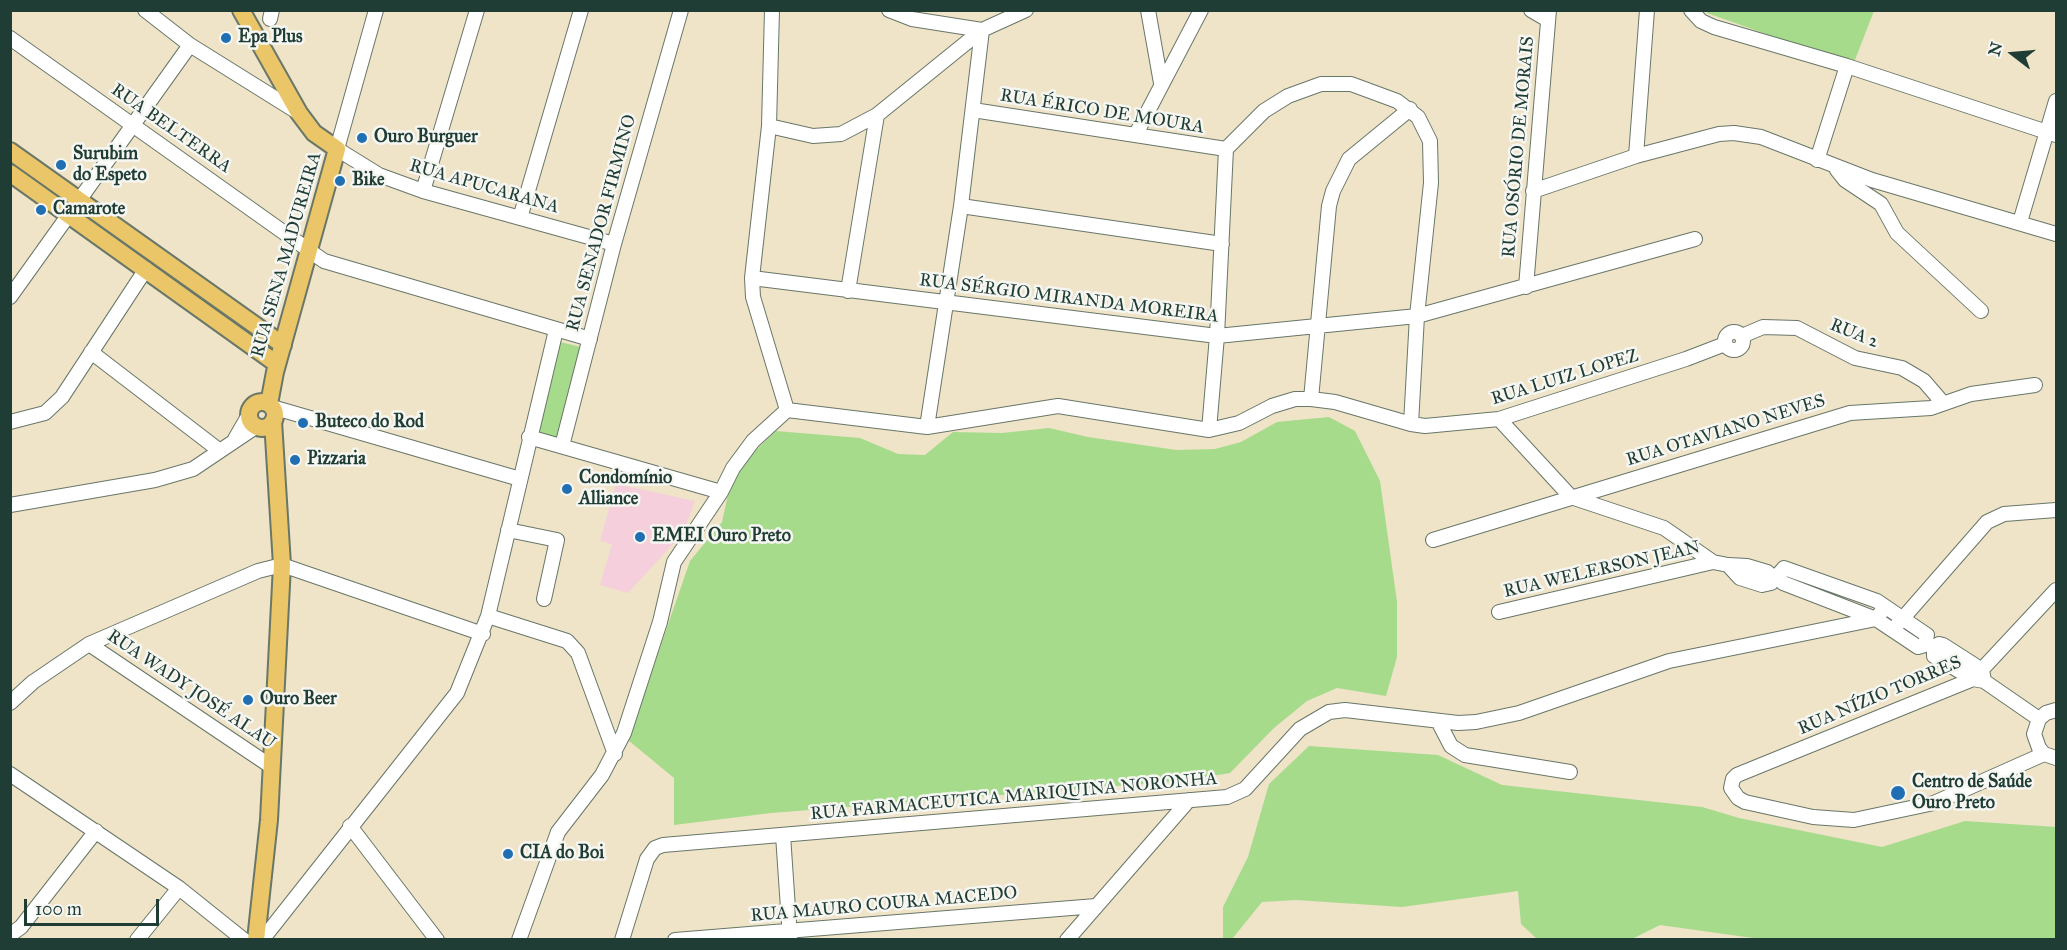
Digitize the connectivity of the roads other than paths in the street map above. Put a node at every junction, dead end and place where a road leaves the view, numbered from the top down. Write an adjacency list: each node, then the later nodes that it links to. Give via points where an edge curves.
1 (145, 10): 18 (street, RUA APUCARANA)
2 (242, 10): 24 (main road)
3 (376, 10): 30 (street)
4 (477, 10): 37 (street)
5 (581, 10): 42 (street)
6 (681, 10): 47 (street, RUA SENADOR FIRMINO)
7 (772, 10): 27 (street)
8 (889, 10): 16 (street, via 912,19)
9 (1026, 10): 16 (street)
10 (1148, 10): 20 (street)
11 (1201, 10): 20 (street)
12 (1531, 10): 15 (street)
13 (1647, 10): 33 (street)
14 (1691, 10): 19 (street, via 1714,27)
15 (1548, 15): 38 (street, RUA OSÓRIO DE MORAIS)
16 (982, 30): 23 (street); 25 (street)
17 (10, 38): 26 (street, RUA BELTERRA)
18 (190, 45): 24 (street, RUA APUCARANA); 26 (street)
19 (1847, 66): 29 (street); 34 (street)
20 (1161, 83): 28 (street)
21 (2056, 101): 29 (street)
22 (1410, 109): 31 (street, via 1351,84 1321,84 1288,96 1264,111); 56 (street, via 1426,128 1432,153); 57 (street, via 1350,159 1338,178 1329,206)
23 (973, 110): 28 (street, RUA ÉRICO DE MOURA); 40 (street)
24 (299, 113): 30 (main road, RUA APUCARANA, via 314,133)
25 (877, 116): 27 (street, via 841,134 813,136); 52 (street)
26 (133, 123): 39 (street); 48 (street, RUA BELTERRA)
27 (770, 126): 50 (street)
28 (1136, 134): 31 (street, RUA ÉRICO DE MOURA)
29 (2052, 134): 43 (street)
30 (337, 149): 37 (street, RUA APUCARANA, via 379,175); 48 (main road, RUA SENA MADUREIRA)
31 (1226, 149): 46 (street)
32 (10, 151): 39 (main road)
33 (1636, 156): 34 (street, via 1734,133 1761,136); 38 (street)
34 (1817, 160): 35 (street)
35 (1836, 168): 43 (street); 55 (street, via 1845,180 1881,204 1897,233)
36 (10, 172): 41 (main road)
37 (423, 191): 42 (street, RUA APUCARANA)
38 (1533, 191): 51 (street, RUA OSÓRIO DE MORAIS)
39 (80, 200): 41 (street); 63 (main road)
40 (961, 206): 46 (street); 54 (street)
41 (69, 214): 49 (main road); 53 (street)
42 (520, 218): 47 (street, RUA APUCARANA)
43 (2020, 222): 44 (street)
44 (2056, 234)
45 (1695, 239): 51 (street, RUA SÉRGIO MIRANDA MOREIRA)
46 (1222, 243): 59 (street)
47 (614, 244): 61 (street, RUA SENADOR FIRMINO)
48 (310, 250): 58 (street, RUA BELTERRA, via 324,261); 63 (main road, RUA SENA MADUREIRA)
49 (146, 270): 64 (street); 66 (main road)
50 (752, 278): 52 (street, RUA SÉRGIO MIRANDA MOREIRA); 70 (street, via 753,297)
51 (1526, 287): 56 (street, RUA SÉRGIO MIRANDA MOREIRA)
52 (848, 291): 54 (street, RUA SÉRGIO MIRANDA MOREIRA)
53 (10, 297)
54 (946, 302): 59 (street, RUA SÉRGIO MIRANDA MOREIRA); 75 (street)
55 (1981, 312)
56 (1417, 316): 57 (street, RUA SÉRGIO MIRANDA MOREIRA); 74 (street)
57 (1317, 328): 59 (street, RUA SÉRGIO MIRANDA MOREIRA); 68 (street)
58 (556, 330): 61 (street, RUA BELTERRA); 77 (street)
59 (1217, 336): 76 (street)
60 (1743, 338): 62 (street, RUA 2, via 1740,349 1734,351); 65 (street); 69 (street, RUA 2, via 1763,327 1797,328 1855,358 1902,368 1924,381)
61 (590, 339): 78 (street, RUA SENADOR FIRMINO)
62 (1725, 344): 72 (street, RUA LUIZ LOPEZ)
63 (283, 345): 66 (main road, RUA SENA MADUREIRA)
64 (91, 352): 73 (street, via 62,398 45,413); 79 (street)
65 (1751, 355)
66 (276, 368): 71 (main road, RUA SENA MADUREIRA)
67 (2035, 385): 69 (street, RUA OTAVIANO NEVES, via 1971,394)
68 (1311, 399): 74 (street, RUA LUIZ LOPEZ); 76 (street, RUA LUIZ LOPEZ, via 1295,399 1239,423)
69 (1943, 403): 82 (street, RUA OTAVIANO NEVES, via 1931,408 1850,413)
70 (787, 410): 75 (street); 81 (street, via 753,441)
71 (264, 415): 79 (street, RUA SENA MADUREIRA); 80 (street, via 291,412); 88 (main road, via 275,456)
72 (1498, 419): 74 (street, RUA LUIZ LOPEZ); 82 (street)
73 (10, 422)
74 (1411, 424)
75 (927, 427): 76 (street, via 1058,406)
76 (1209, 430)
77 (529, 437): 78 (street); 80 (street)
78 (562, 446): 81 (street)
79 (220, 451): 83 (street, RUA SENA MADUREIRA, via 193,469 155,480)
80 (520, 479): 85 (street)
81 (721, 492): 105 (street, via 674,562 660,622)
82 (1571, 497): 86 (street, RUA OTAVIANO NEVES); 87 (street, via 1664,528)
83 (10, 505)
84 (2056, 510): 95 (street, via 2004,514 1987,522)
85 (508, 530): 91 (street, via 556,540); 94 (street)
86 (1433, 540)
87 (1713, 562): 89 (street); 93 (street, RUA WELERSON JEAN)
88 (282, 565): 98 (street); 99 (street); 107 (main road)
89 (1728, 565)
90 (2056, 590): 100 (street, RUA NÍZIO TORRES)
91 (544, 599)
92 (1885, 607): 95 (street); 96 (street); 96 (street, via 1788,568 1778,572 1778,580 1783,583)
93 (1499, 612)
94 (488, 616): 98 (street); 105 (street, via 567,641 578,653)
95 (1902, 617): 97 (street); 97 (street, via 1927,634 1926,645 1918,647)
96 (1876, 619): 97 (street); 104 (street, via 1669,661 1519,713 1476,722)
97 (1894, 630)
98 (483, 634): 111 (street, via 457,693)
99 (89, 644): 101 (street, via 33,682); 107 (street, RUA WADY JOSÉ ALAU)
100 (1980, 677): 103 (street); 106 (street, RUA NÍZIO TORRES, via 1737,775 1731,788 1745,802 1813,818 1854,820 1934,803)
101 (10, 703)
102 (2056, 710): 103 (street)
103 (2039, 719): 106 (street, via 2034,734 2038,748)
104 (1438, 721): 108 (street, via 1451,746 1465,755); 110 (street, RUA FARMACEUTICA MARIQUINA NORONHA, via 1345,710 1329,712 1311,720 1236,794)
105 (615, 754): 124 (street, via 558,832)
106 (2050, 756)
107 (272, 767): 114 (main road)
108 (1570, 772)
109 (11, 775): 112 (street)
110 (1189, 800): 113 (street, RUA FARMACEUTICA MARIQUINA NORONHA); 116 (street)
111 (350, 826): 122 (street); 123 (street)
112 (96, 831): 115 (street); 117 (street, via 21,927)
113 (783, 835): 118 (street); 125 (street, RUA FARMACEUTICA MARIQUINA NORONHA, via 655,848 647,859)
114 (265, 870): 120 (main road); 121 (main road)
115 (179, 888): 119 (street); 120 (street)
116 (1096, 906): 118 (street, RUA MAURO COURA MACEDO); 127 (street)
117 (10, 935)
118 (790, 935): 126 (street, RUA MAURO COURA MACEDO)
119 (137, 939)
120 (245, 939)
121 (256, 939)
122 (262, 939)
123 (437, 939)
124 (519, 939)
125 (622, 939)
126 (675, 939)
127 (1067, 939)

